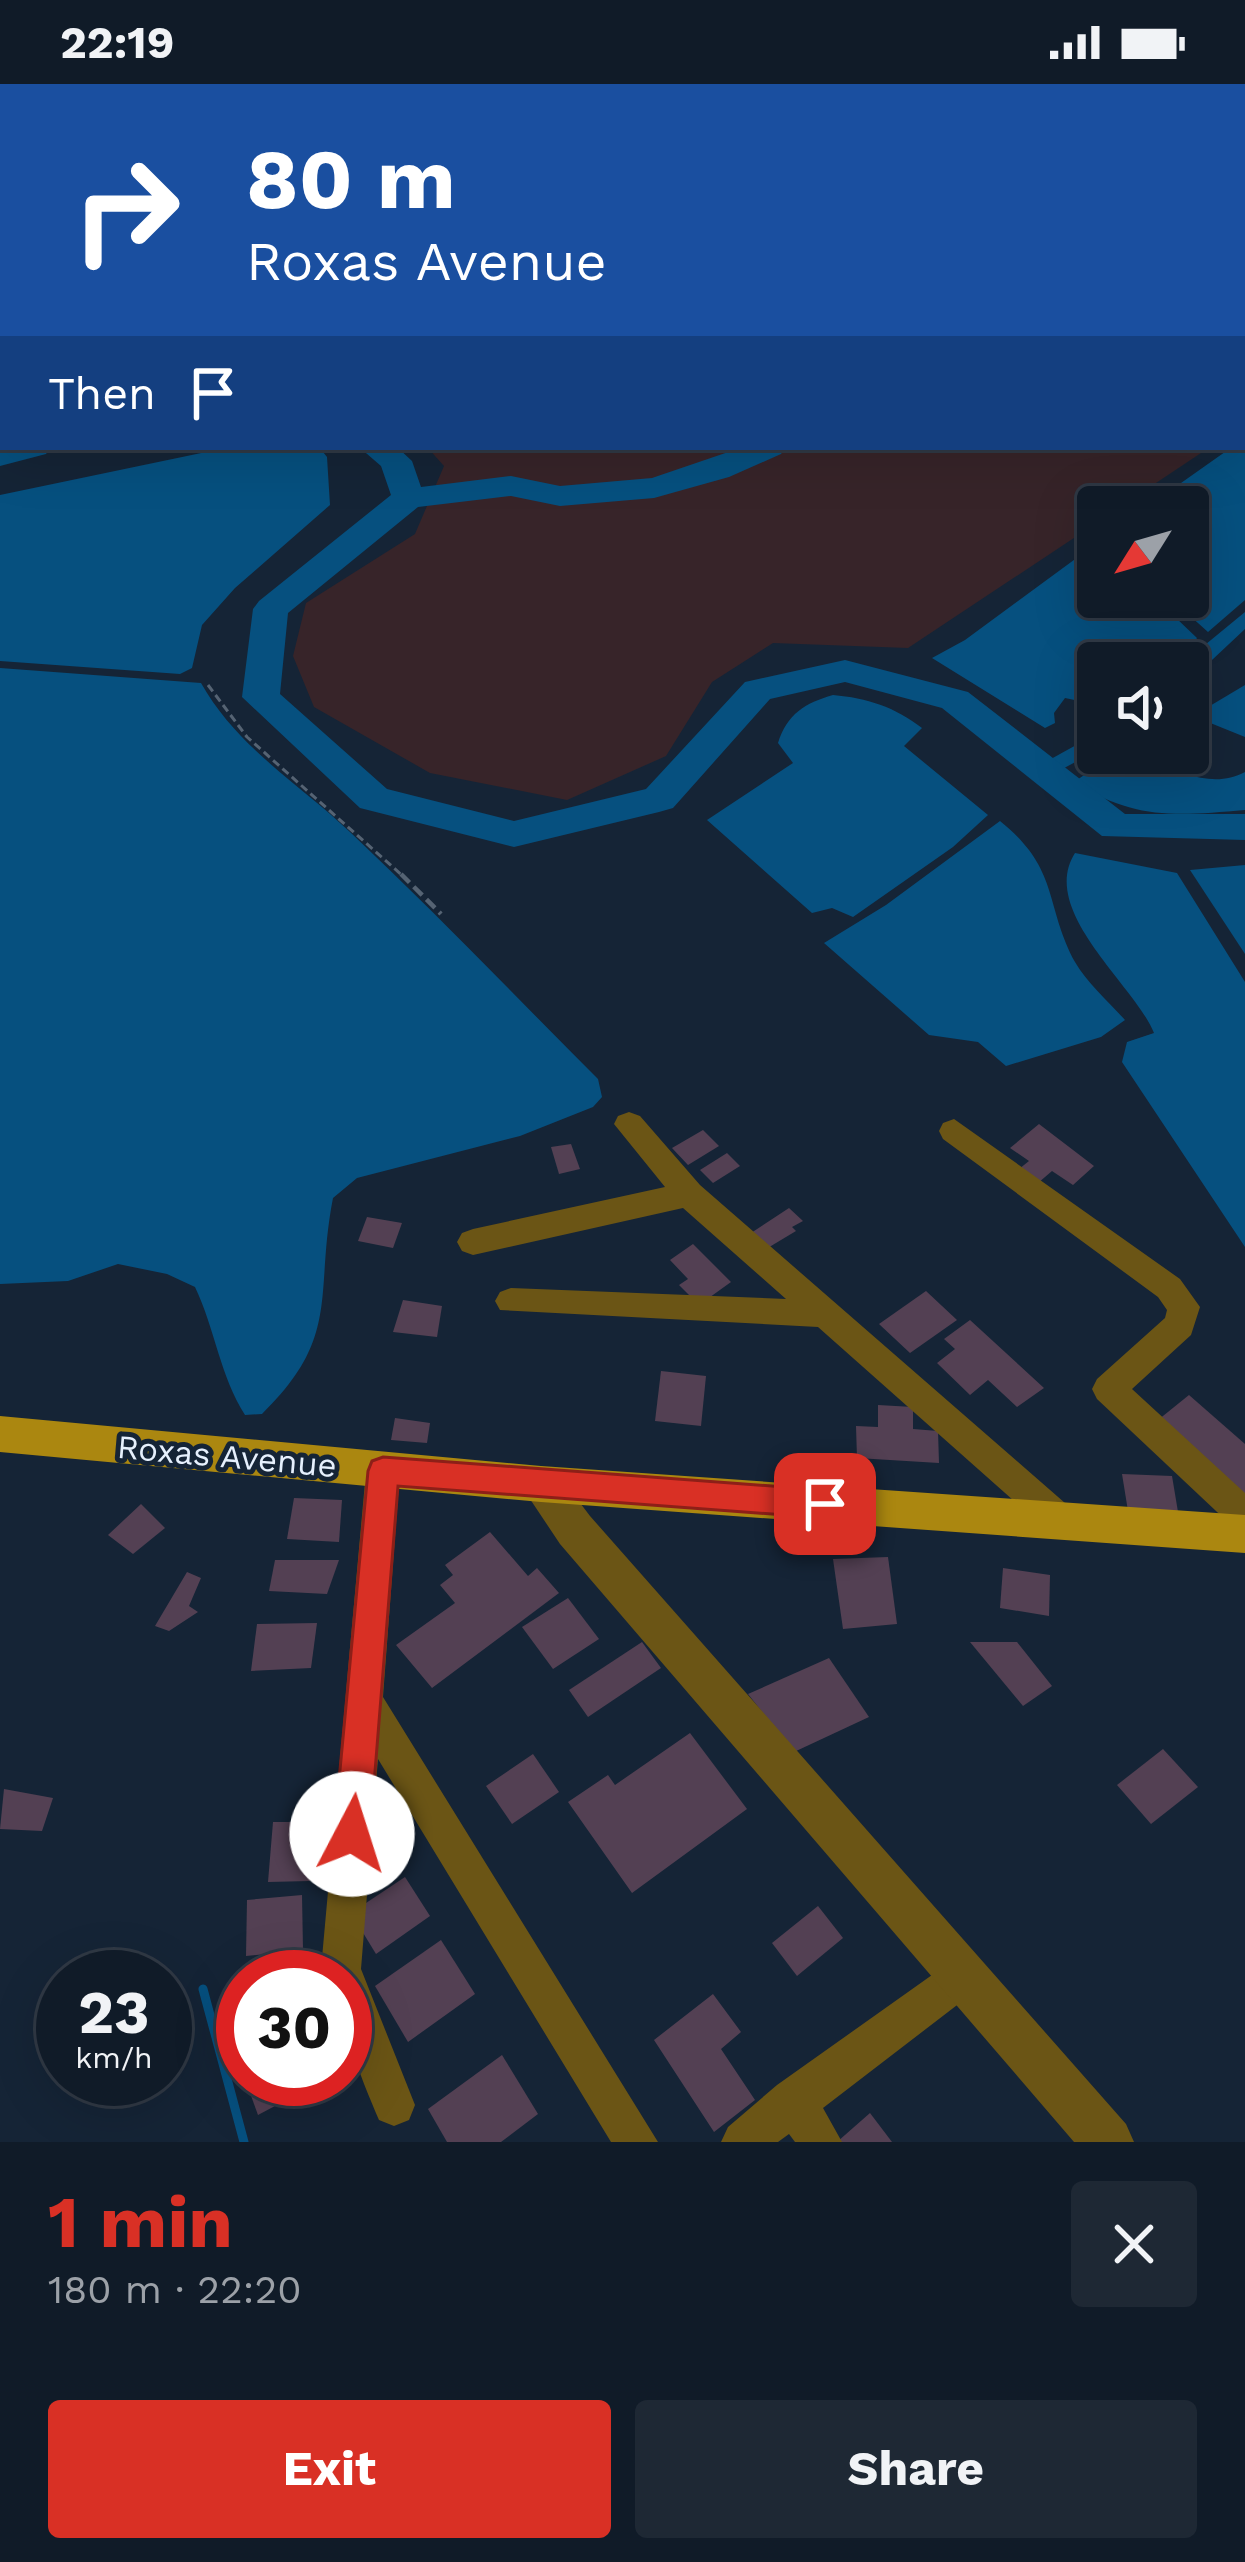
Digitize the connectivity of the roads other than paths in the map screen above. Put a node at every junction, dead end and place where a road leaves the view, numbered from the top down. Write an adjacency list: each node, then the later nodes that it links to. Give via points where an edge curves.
1 (628, 1124): 3 (street)
2 (954, 1131): 10 (street, via 1184,1307 1179,1325 1109,1389)
3 (689, 1194): 4 (street); 6 (street)
4 (473, 1242)
5 (511, 1301): 6 (street)
6 (830, 1314): 11 (street)
7 (0, 1434): 8 (main road, Roxas Avenue)
8 (383, 1471): 9 (main road, Roxas Avenue); 13 (street)
9 (541, 1484): 11 (main road, Roxas Avenue); 15 (street)
10 (1245, 1516)
11 (1061, 1521): 12 (main road, Roxas Avenue)
12 (1245, 1534)
13 (363, 1700): 14 (street); 19 (street)
14 (343, 1950)
15 (963, 1974): 17 (street); 22 (street)
16 (372, 2048): 18 (street)
17 (793, 2100): 20 (street); 21 (street)
18 (394, 2105)
19 (636, 2142)
20 (743, 2142)
21 (820, 2142)
22 (1108, 2142)

